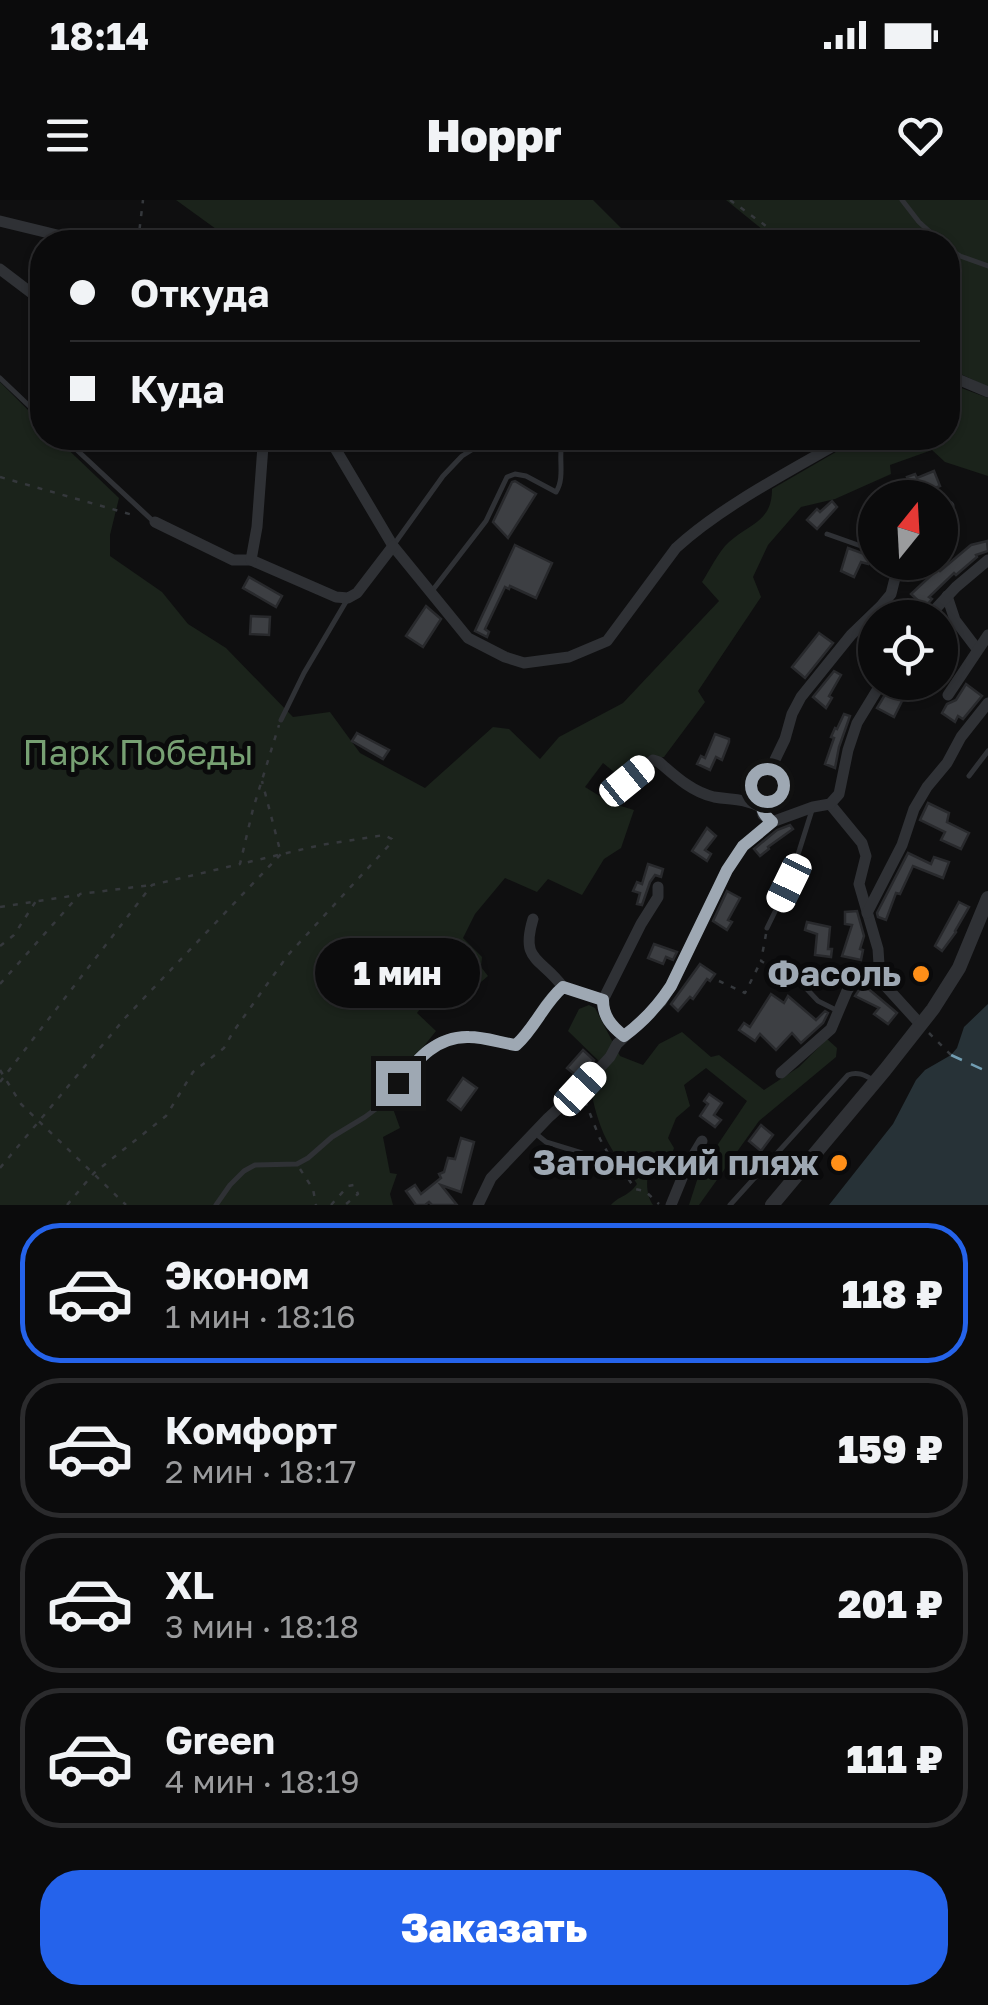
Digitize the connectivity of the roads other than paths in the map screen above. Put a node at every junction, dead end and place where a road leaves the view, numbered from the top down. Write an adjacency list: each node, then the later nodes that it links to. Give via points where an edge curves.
1 (902, 200): 4 (lane)
2 (0, 221): 3 (street)
3 (37, 230)
4 (928, 230)
5 (960, 256): 6 (lane)
6 (988, 266)
7 (0, 269): 8 (street)
8 (30, 292)
9 (0, 378): 12 (lane)
10 (960, 379): 11 (street)
11 (988, 392)
12 (30, 407)
13 (77, 450): 19 (lane)
14 (263, 450): 23 (street)
15 (336, 450): 22 (street)
16 (472, 450): 22 (lane, via 443,476)
17 (560, 450): 26 (lane, via 556,492 526,476 508,478 486,521)
18 (826, 450): 26 (street, via 690,536 607,640 569,657 524,663 506,657 468,638)
19 (155, 522): 23 (street, via 233,560)
20 (826, 534): 21 (lane)
21 (858, 545)
22 (393, 546): 26 (street); 28 (street)
23 (252, 560): 28 (street)
24 (988, 560): 27 (street)
25 (895, 580): 40 (street, via 882,606 802,697)
26 (432, 591)
27 (947, 596): 29 (street); 31 (street, via 955,620)
28 (348, 598): 35 (lane)
29 (943, 600)
30 (988, 635): 31 (street)
31 (978, 649): 32 (street)
32 (958, 680)
33 (871, 700): 39 (street)
34 (988, 703): 45 (street, via 914,809)
35 (281, 720)
36 (988, 750): 37 (lane)
37 (969, 776)
38 (627, 781): 40 (street, via 652,760 698,792)
39 (830, 804): 41 (street); 45 (street, via 862,843 859,884)
40 (761, 807): 42 (street)
41 (813, 807): 42 (street); 47 (lane, via 789,883)
42 (772, 822): 54 (street, via 727,870 661,1002)
43 (658, 887): 51 (street)
44 (988, 898): 53 (street, via 958,968)
45 (868, 913): 48 (street)
46 (533, 920): 50 (street, via 529,950)
47 (766, 928)
48 (880, 980): 52 (street, via 855,978); 53 (street)
49 (805, 984): 52 (lane, via 818,1002)
50 (563, 987): 51 (street); 57 (street, via 516,1045 453,1038 419,1057)
51 (603, 1000): 54 (street, via 603,1011)
52 (838, 1011): 55 (street, via 831,1029)
53 (921, 1025): 56 (street)
54 (624, 1036): 58 (street)
55 (781, 1073)
56 (876, 1081): 64 (lane, via 848,1074); 65 (street)
57 (398, 1083): 61 (lane, via 381,1105 308,1158 244,1170)
58 (534, 1133): 60 (lane); 62 (street, via 491,1178)
59 (702, 1141): 63 (street)
60 (582, 1153)
61 (216, 1205)
62 (478, 1205)
63 (671, 1205)
64 (730, 1205)
65 (772, 1205)

